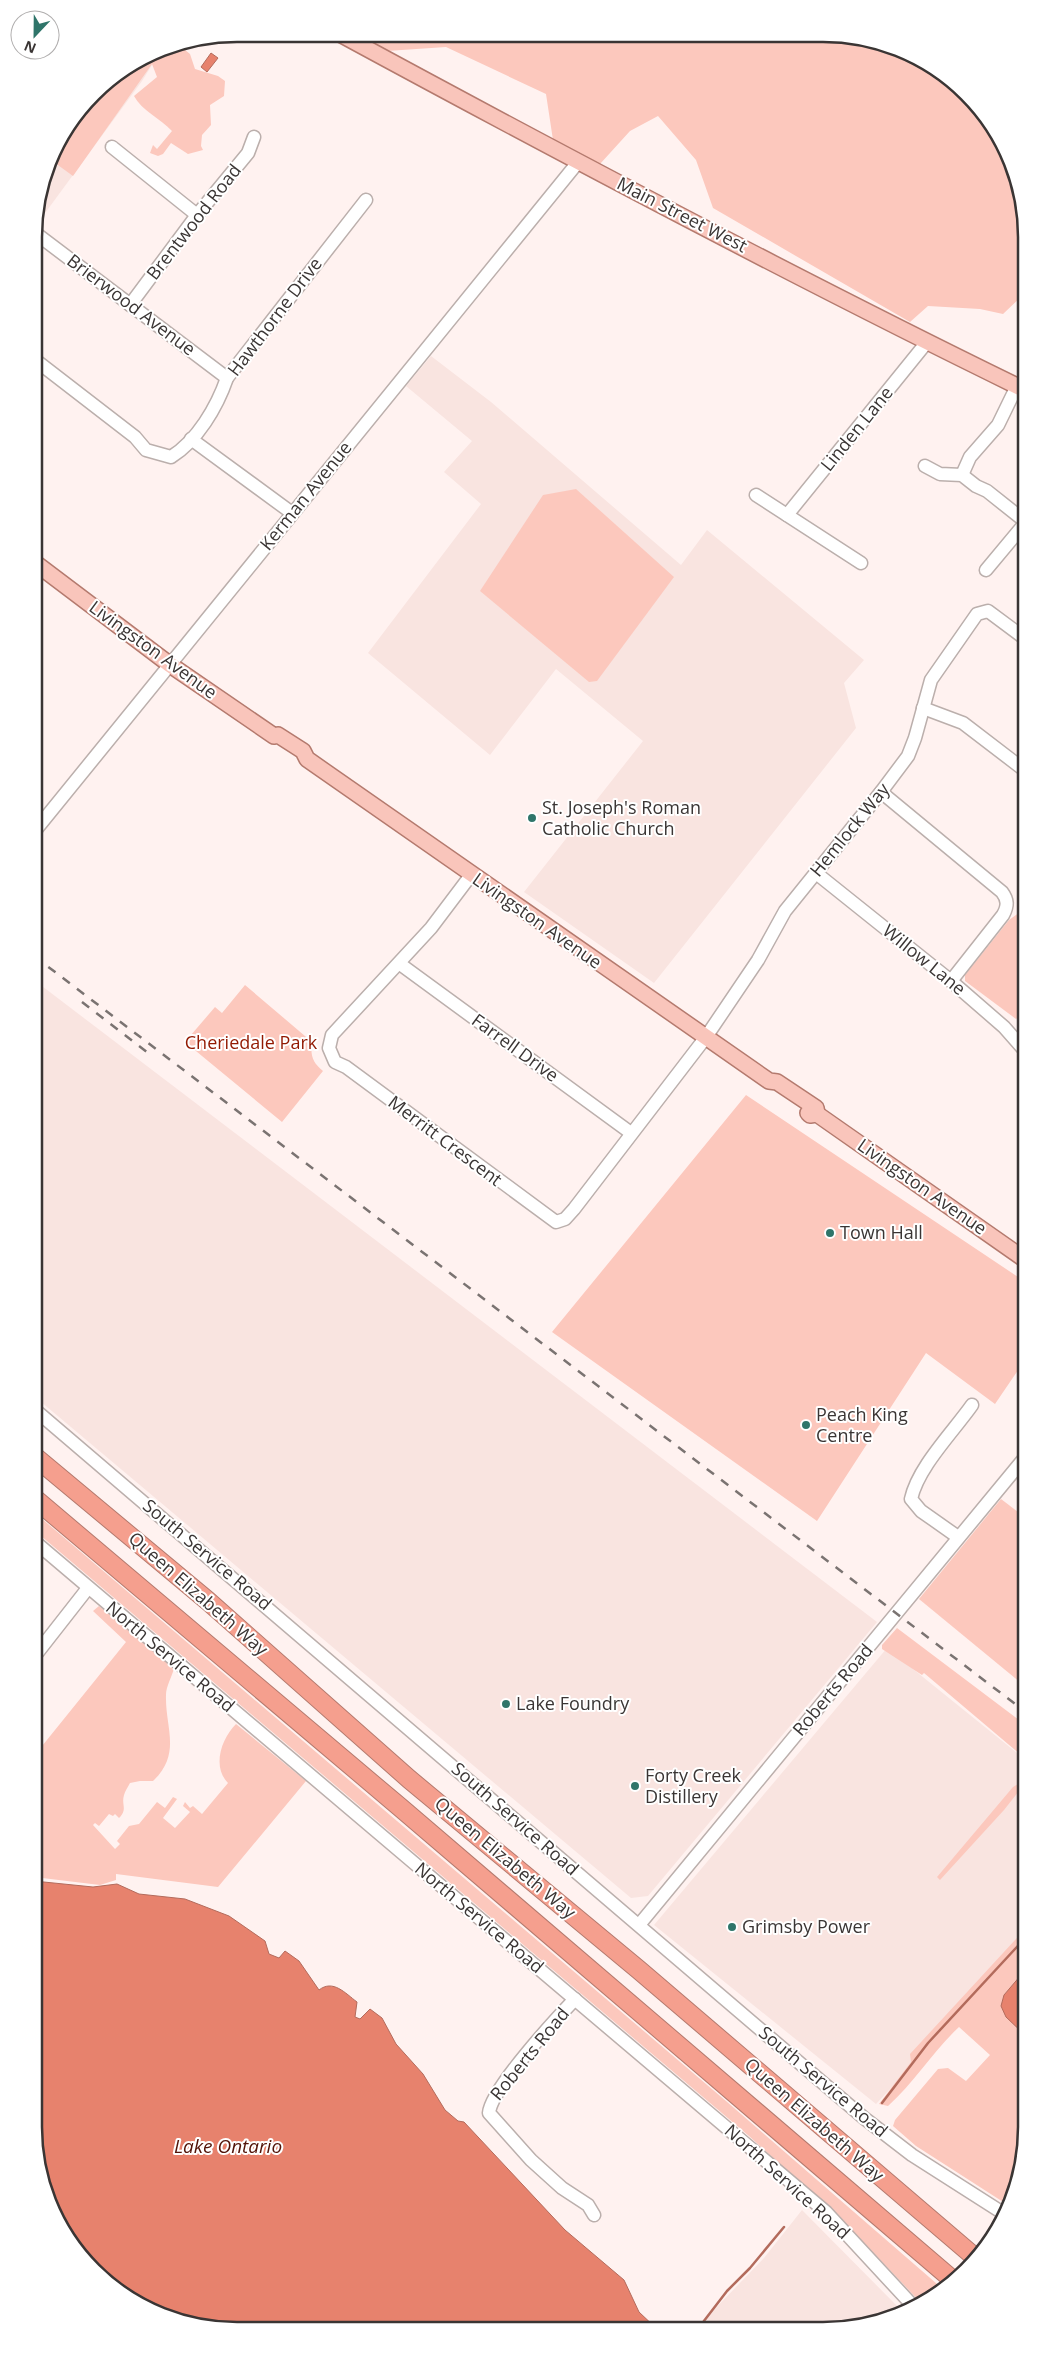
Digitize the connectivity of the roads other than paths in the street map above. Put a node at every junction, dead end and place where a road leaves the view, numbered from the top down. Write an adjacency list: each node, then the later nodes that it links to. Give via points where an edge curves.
1 (355, 42): 4 (main road, Main Street West)
2 (254, 137): 6 (street, Brentwood Road, via 248,153)
3 (112, 147): 6 (street)
4 (579, 161): 9 (main road, Main Street West); 18 (street, Kerman Avenue)
5 (366, 200): 11 (street, Hawthorne Drive)
6 (197, 215): 8 (street, Brentwood Road)
7 (42, 238): 8 (street, Brierwood Avenue)
8 (130, 305): 11 (street, Brierwood Avenue)
9 (927, 342): 12 (main road, Main Street West); 20 (street, Linden Lane)
10 (42, 365): 14 (street, Hawthorne Drive, via 135,437 146,450 171,457)
11 (227, 378): 14 (street, Hawthorne Drive, via 219,400)
12 (1018, 386)
13 (1018, 394): 16 (street, via 998,425 970,457)
14 (191, 439): 18 (street)
15 (925, 466): 16 (street, via 940,474)
16 (962, 475): 19 (street)
17 (756, 495): 20 (street)
18 (292, 513): 26 (street, Kerman Avenue)
19 (1018, 515)
20 (787, 516): 22 (street)
21 (1018, 532): 24 (street)
22 (861, 563)
23 (42, 568): 26 (main road, Livingston Avenue)
24 (986, 570)
25 (1018, 633): 27 (street, Hemlock Way, via 988,611 977,614 931,680)
26 (169, 664): 30 (street, Kerman Avenue); 32 (main road, Livingston Avenue, via 274,736 278,735 303,751 307,759)
27 (923, 708): 28 (street, via 963,723); 29 (street, Hemlock Way, via 908,756)
28 (1018, 765)
29 (881, 792): 31 (street, Hemlock Way); 34 (street, via 1006,898 1007,907 1003,915)
30 (42, 822)
31 (816, 873): 34 (street, Willow Lane); 35 (street, Hemlock Way, via 785,911 758,960)
32 (471, 875): 33 (street, Merritt Crescent); 35 (main road, Livingston Avenue)
33 (400, 964): 37 (street, Farrell Drive); 37 (street, Merritt Crescent, via 332,1035 329,1048 335,1062 556,1222 565,1219)
34 (951, 981): 36 (street, Willow Lane)
35 (706, 1038): 37 (street, Merritt Crescent); 38 (main road, Livingston Avenue, via 816,1108 816,1114)
36 (1018, 1043)
37 (631, 1133)
38 (1018, 1255)
39 (972, 1405): 44 (street, via 926,1467 911,1499 921,1511)
40 (42, 1416): 48 (street, South Service Road)
41 (42, 1463): 52 (highway, Queen Elizabeth Way, via 208,1601 409,1779)
42 (1018, 1466): 44 (street, Roberts Road)
43 (42, 1505): 53 (highway, Queen Elizabeth Way)
44 (958, 1537): 48 (street, Roberts Road)
45 (42, 1548): 46 (street, North Service Road)
46 (88, 1588): 47 (street); 49 (street, North Service Road)
47 (42, 1647)
48 (639, 1925): 50 (street, South Service Road, via 864,2118 912,2156)
49 (575, 1999): 51 (street, Roberts Road, via 509,2076 490,2104 489,2113 531,2160 562,2188 588,2205); 54 (street, North Service Road, via 826,2212)
50 (1000, 2211)
51 (594, 2215)
52 (971, 2254)
53 (949, 2277)
54 (910, 2302)

